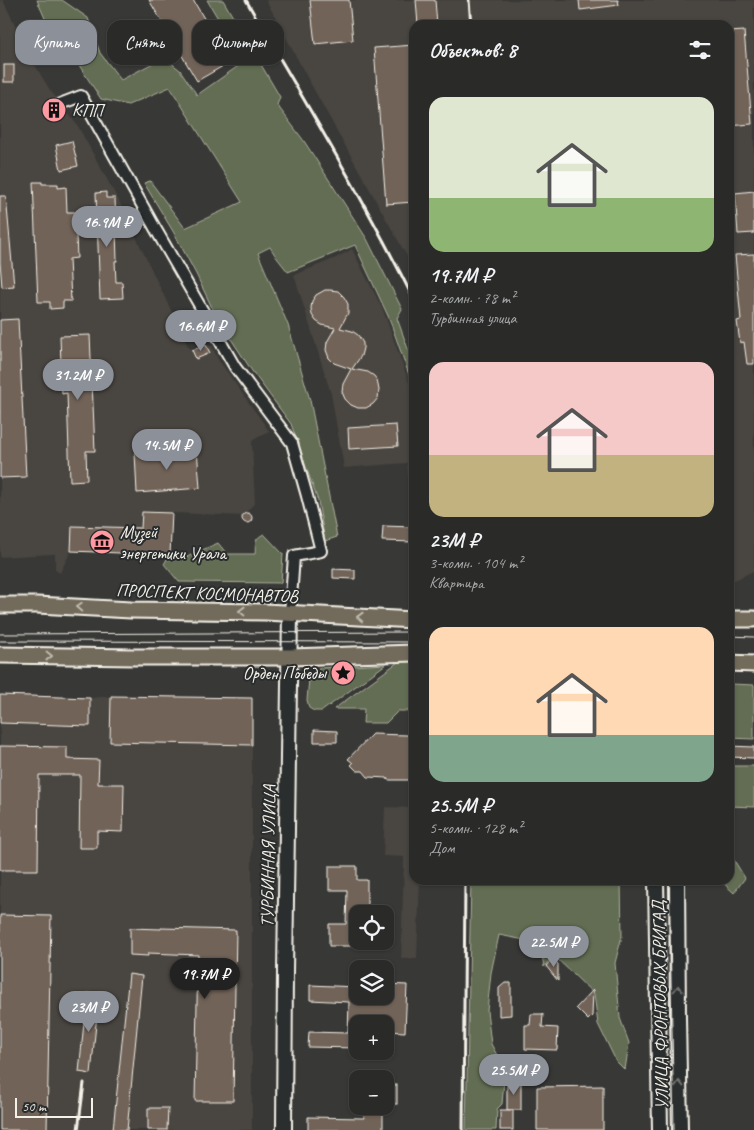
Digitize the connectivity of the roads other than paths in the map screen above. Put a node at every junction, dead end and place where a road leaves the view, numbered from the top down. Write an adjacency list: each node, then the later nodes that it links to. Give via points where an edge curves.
1 (60, 104): 3 (street, via 81,96 235,367 292,443 321,551 294,556)
2 (0, 605): 3 (main road, ПРОСПЕКТ КОСМОНАВТОВ, one-way to 2)
3 (290, 613): 6 (main road, ПРОСПЕКТ КОСМОНАВТОВ, one-way to 3); 9 (main road, ТУРБИННАЯ УЛИЦА)
4 (734, 619): 5 (main road)
5 (754, 619)
6 (409, 620)
7 (409, 653): 9 (main road)
8 (0, 655): 9 (main road, one-way to 9)
9 (290, 657): 14 (main road, ТУРБИННАЯ УЛИЦА)
10 (734, 663): 11 (main road)
11 (754, 664)
12 (656, 885): 15 (main road, УЛИЦА ФРОНТОВЫХ БРИГАД)
13 (677, 885): 16 (main road, УЛИЦА ФРОНТОВЫХ БРИГАД, one-way to 13)
14 (284, 1130)
15 (660, 1130)
16 (680, 1130)

